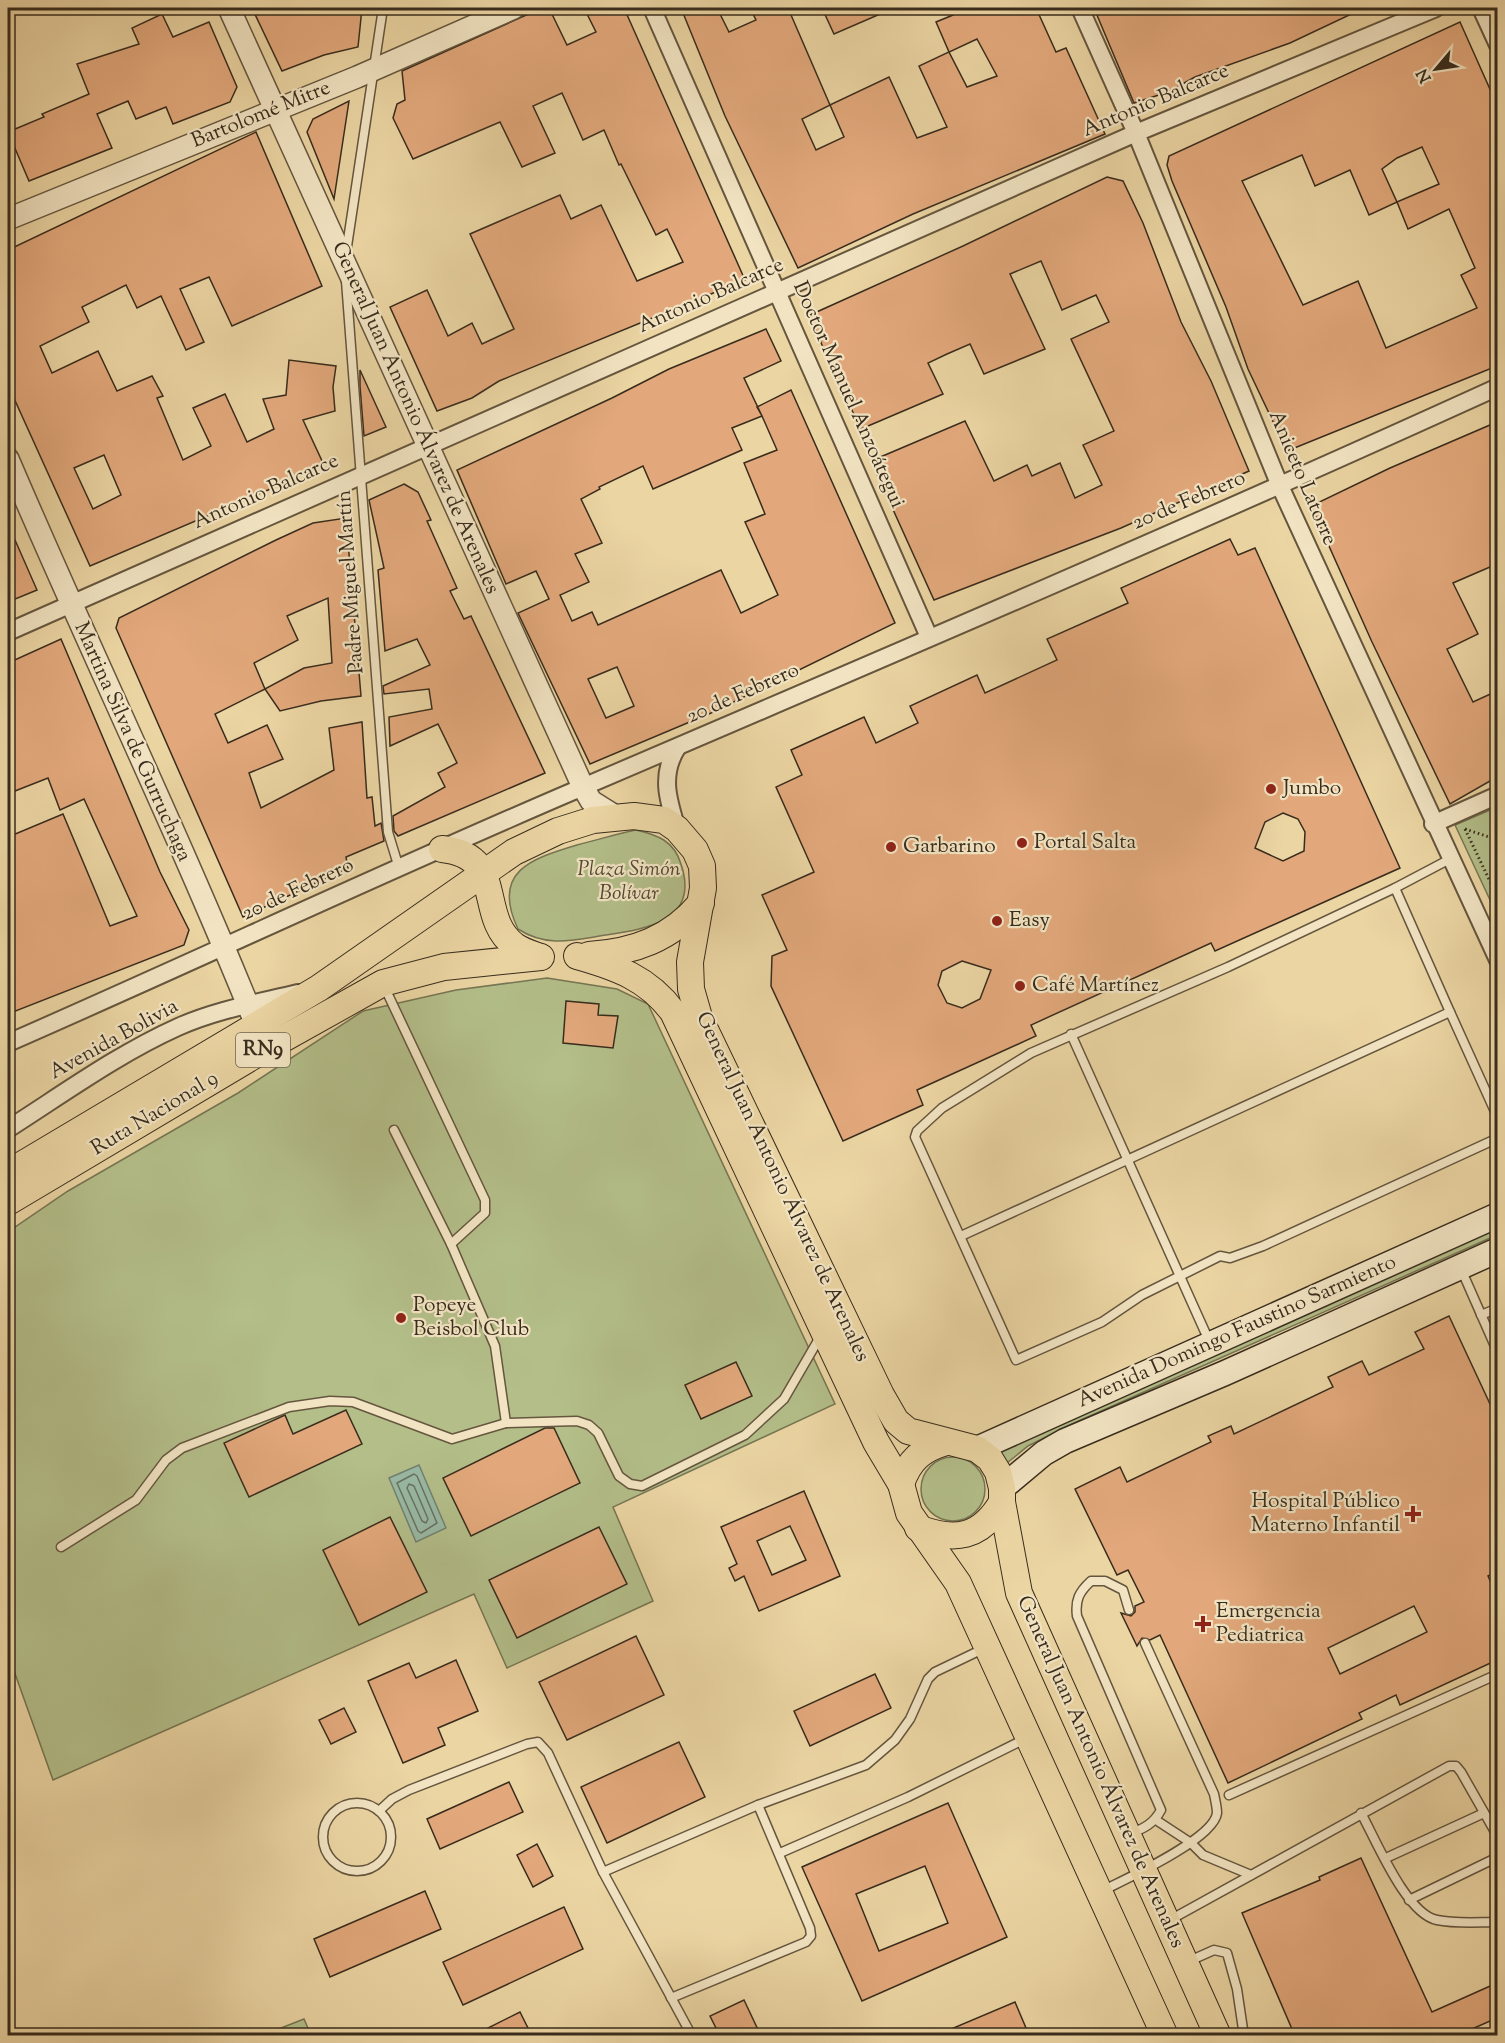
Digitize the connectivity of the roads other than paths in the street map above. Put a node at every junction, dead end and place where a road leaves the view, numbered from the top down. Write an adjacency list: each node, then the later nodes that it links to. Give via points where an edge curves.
1 (229, 8): 10 (street, General Juan Antonio Álvarez de Arenales)
2 (383, 8): 9 (lane, Padre Miguel Martín)
3 (514, 8): 9 (street, Bartolomé Mitre)
4 (652, 8): 14 (street, Doctor Manuel Anzoátegui)
5 (1080, 8): 11 (street, Aniceto Latorre)
6 (1436, 8): 11 (street, Antonio Balcarce)
7 (1480, 8): 8 (street)
8 (1497, 45)
9 (372, 70): 10 (street, Bartolomé Mitre); 13 (lane, Padre Miguel Martín)
10 (274, 108): 12 (street, Bartolomé Mitre); 13 (street, General Juan Antonio Álvarez de Arenales)
11 (1136, 133): 14 (street, Antonio Balcarce); 19 (street, Aniceto Latorre)
12 (8, 219)
13 (345, 264): 16 (street, General Juan Antonio Álvarez de Arenales); 18 (lane, Padre Miguel Martín)
14 (778, 291): 16 (street, Antonio Balcarce); 22 (street, Doctor Manuel Anzoátegui)
15 (1497, 387): 19 (street, 20 de Febrero)
16 (426, 446): 18 (street, Antonio Balcarce); 24 (street, General Juan Antonio Álvarez de Arenales)
17 (8, 459): 20 (street, Martina Silva de Gurruchaga)
18 (360, 475): 20 (street, Antonio Balcarce); 31 (lane, Padre Miguel Martín, via 388,832)
19 (1280, 486): 22 (street, 20 de Febrero); 27 (street, Aniceto Latorre)
20 (70, 605): 21 (street, Antonio Balcarce); 35 (street, Martina Silva de Gurruchaga)
21 (8, 632)
22 (929, 637): 23 (street, 20 de Febrero)
23 (676, 748): 24 (street, 20 de Febrero); 28 (street, General Juan Antonio Álvarez de Arenales, via 666,783)
24 (583, 787): 26 (street, General Juan Antonio Álvarez de Arenales, via 591,801); 29 (street, 20 de Febrero)
25 (1497, 795): 27 (street)
26 (615, 816): 28 (main road, General Juan Antonio Álvarez de Arenales, via 650,816); 32 (main road, General Juan Antonio Álvarez de Arenales, via 558,831)
27 (1433, 824): 30 (street, Aniceto Latorre)
28 (677, 829): 34 (main road, General Juan Antonio Álvarez de Arenales, via 695,850 702,866)
29 (442, 849): 31 (street, 20 de Febrero); 32 (main road, via 463,852)
30 (1450, 859): 33 (lane); 38 (street, Aniceto Latorre)
31 (399, 867): 35 (street, 20 de Febrero)
32 (474, 877): 37 (main road, via 506,936 515,946); 41 (main road, Ruta Nacional 9 / RN9, via 319,988)
33 (1395, 888): 40 (lane); 42 (lane, via 1228,967)
34 (701, 903): 36 (main road, via 687,920 658,940 614,953); 63 (main road, General Juan Antonio Álvarez de Arenales, via 690,962 691,989 699,1017 896,1422 908,1431)
35 (225, 948): 41 (street, Martina Silva de Gurruchaga); 43 (street, 20 de Febrero)
36 (577, 956): 37 (main road); 59 (main road, General Juan Antonio Álvarez de Arenales, via 642,980 673,1012)
37 (541, 957): 39 (main road, Ruta Nacional 9 / RN9, via 444,967)
38 (1497, 960)
39 (383, 983): 50 (main road, Ruta Nacional 9 / RN9); 53 (lane, via 485,1200 484,1213)
40 (1450, 1012): 44 (lane); 48 (lane)
41 (252, 1015): 45 (street, Avenida Bolivia, via 201,1018 150,1041); 49 (main road, Ruta Nacional 9 / RN9)
42 (1071, 1034): 48 (lane); 52 (lane, via 988,1077 916,1131 915,1137)
43 (8, 1043)
44 (1497, 1118)
45 (8, 1129)
46 (394, 1130): 53 (lane)
47 (1497, 1138): 56 (lane, via 1263,1246 1230,1258 1220,1256)
48 (1128, 1160): 52 (lane); 56 (lane)
49 (8, 1173)
50 (8, 1202)
51 (1497, 1215): 60 (main road, Avenida Domingo Faustino Sarmiento)
52 (961, 1236): 56 (lane, via 1016,1360 1102,1322)
53 (451, 1244): 62 (lane, via 495,1346)
54 (1497, 1250): 55 (main road, Avenida Domingo Faustino Sarmiento)
55 (1461, 1269): 58 (lane); 66 (main road, Avenida Domingo Faustino Sarmiento, via 1065,1441 1044,1453)
56 (1179, 1275): 60 (lane)
57 (1497, 1308): 58 (lane)
58 (1481, 1315): 61 (lane)
59 (824, 1331): 62 (lane, via 784,1399 745,1435 642,1486 630,1484 620,1476 598,1433 589,1425 577,1421); 65 (main road, General Juan Antonio Álvarez de Arenales, via 876,1442)
60 (1211, 1345): 64 (main road, Avenida Domingo Faustino Sarmiento)
61 (1497, 1353)
62 (506, 1423): 68 (lane, via 452,1439 342,1400 289,1407 182,1448 166,1460 136,1500)
63 (946, 1442): 64 (main road, General Juan Antonio Álvarez de Arenales); 65 (main road, via 916,1455)
64 (977, 1449): 66 (main road, General Juan Antonio Álvarez de Arenales, via 998,1472)
65 (901, 1484): 67 (main road, General Juan Antonio Álvarez de Arenales)
66 (1002, 1495): 67 (main road, via 993,1518 968,1534 938,1536); 80 (main road, General Juan Antonio Álvarez de Arenales, via 1019,1593)
67 (918, 1528): 71 (main road, General Juan Antonio Álvarez de Arenales, via 958,1583)
68 (61, 1547)
69 (1129, 1610): 79 (lane, via 1123,1590 1105,1581 1092,1581 1075,1602 1077,1616 1157,1797 1161,1810)
70 (1145, 1643): 82 (lane, via 1214,1794 1217,1814)
71 (986, 1647): 73 (main road, General Juan Antonio Álvarez de Arenales); 75 (lane, via 935,1672 895,1740 866,1766)
72 (1497, 1674): 74 (lane)
73 (1028, 1738): 83 (lane, via 908,1797); 89 (main road, General Juan Antonio Álvarez de Arenales)
74 (1229, 1795)
75 (758, 1804): 83 (lane); 87 (lane)
76 (379, 1811): 76 (lane, via 357,1803 335,1810 328,1819 323,1842 333,1862 353,1871 374,1867 382,1860 391,1840 390,1829); 87 (lane, via 408,1790 538,1742 548,1753)
77 (1361, 1813): 78 (lane, via 1449,1766 1456,1766); 85 (lane); 88 (lane)
78 (1484, 1813): 81 (lane); 85 (lane)
79 (1156, 1820): 80 (lane); 82 (lane)
80 (1126, 1834): 86 (main road, General Juan Antonio Álvarez de Arenales)
81 (1497, 1837)
82 (1191, 1843): 86 (lane); 88 (lane, via 1203,1855)
83 (780, 1853): 94 (lane, via 811,1936 806,1942)
84 (1497, 1857): 90 (lane)
85 (1386, 1858): 90 (lane)
86 (1143, 1871): 89 (lane); 91 (main road, General Juan Antonio Álvarez de Arenales)
87 (603, 1872): 94 (lane)
88 (1251, 1875): 91 (lane)
89 (1099, 1893): 96 (main road, General Juan Antonio Álvarez de Arenales)
90 (1409, 1900): 92 (lane, via 1426,1916 1437,1920)
91 (1167, 1922): 93 (main road, General Juan Antonio Álvarez de Arenales)
92 (1497, 1922)
93 (1185, 1963): 97 (main road, General Juan Antonio Álvarez de Arenales); 98 (lane, via 1214,1950 1227,1953)
94 (670, 1998): 95 (lane)
95 (692, 2036)
96 (1165, 2036)
97 (1218, 2036)
98 (1244, 2036)

